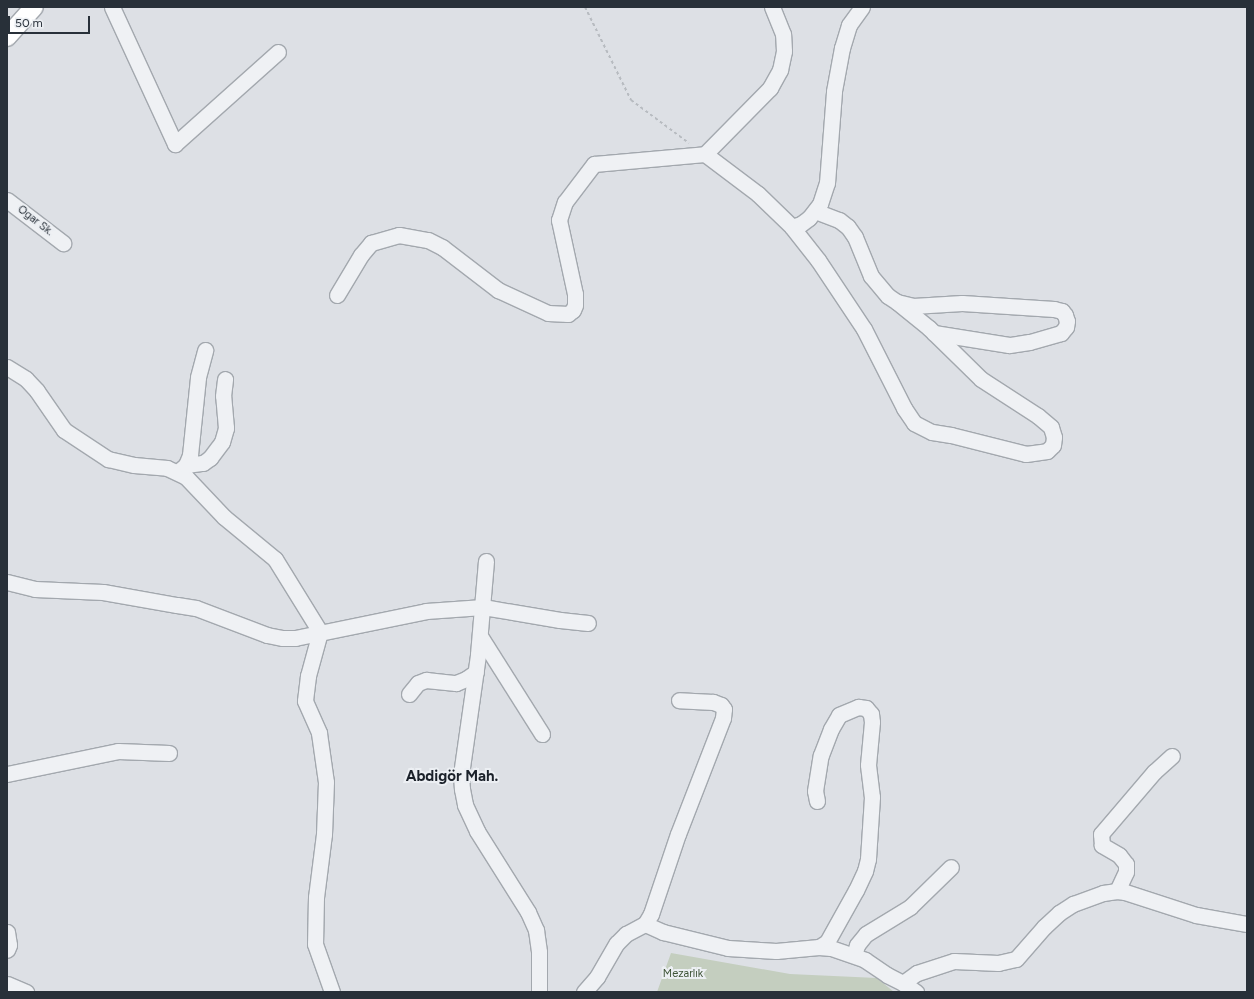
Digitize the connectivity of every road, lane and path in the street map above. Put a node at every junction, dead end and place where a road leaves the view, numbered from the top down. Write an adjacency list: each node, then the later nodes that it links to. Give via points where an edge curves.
1 (34, 7): 6 (main road)
2 (112, 7): 7 (street, via 175,144)
3 (585, 7): 8 (path, via 631,100)
4 (772, 7): 8 (street, via 784,38 780,70 770,88)
5 (862, 7): 10 (street, via 849,25 837,67 827,183)
6 (7, 36)
7 (278, 52)
8 (705, 154): 11 (street, via 758,194); 13 (street, via 594,164 565,202 559,220 575,294 575,304 568,314 548,313 498,290 442,247 428,240 399,235 371,243)
9 (7, 200): 12 (street, Ogar Sk.)
10 (816, 211): 11 (street, via 801,224); 14 (street, via 839,220 848,227 855,237 871,276 888,296)
11 (792, 227): 15 (street, via 818,260 864,329 914,423 932,432 1026,454 1047,451 1053,445 1051,427 981,379)
12 (63, 243)
13 (336, 295)
14 (897, 302): 15 (street); 15 (street, via 913,306 962,303 1054,309 1062,311 1067,321 1061,332 1009,345)
15 (934, 333)
16 (205, 350): 19 (street, via 198,377 193,442)
17 (7, 367): 19 (street, via 26,379 37,391 64,430 108,459 134,465)
18 (225, 380): 19 (street, via 223,396 226,428 222,442 203,463)
19 (182, 468): 24 (street, via 186,477 224,517 275,559)
20 (486, 561): 22 (street)
21 (7, 582): 24 (street, via 35,590 103,592 177,604 196,608 266,636 283,638)
22 (483, 607): 23 (street); 24 (street, via 426,611); 25 (street)
23 (588, 623)
24 (320, 632): 45 (street, via 308,676 305,701 319,733 326,782 324,834 316,897 315,944)
25 (480, 636): 26 (street); 29 (street)
26 (476, 672): 27 (street, via 456,683 426,680 418,683); 46 (street, via 461,775 462,789 477,831 528,912 536,930)
27 (409, 694)
28 (679, 700): 36 (street, via 713,702 721,705 724,709 723,718 678,834 651,914)
29 (542, 734)
30 (169, 753): 32 (street, via 118,751)
31 (1172, 756): 35 (street, via 1154,772 1101,834 1102,845 1119,855 1126,864 1126,872)
32 (7, 774)
33 (817, 801): 39 (street, via 815,791 821,755 831,729 840,715 858,707 866,708 871,714 872,722 868,765 872,797 866,871 827,942)
34 (951, 866): 41 (street, via 910,907 866,934 857,945)
35 (1117, 891): 37 (street, via 1196,915); 42 (street, via 1087,898 1059,913 1044,926 1016,959 998,963 954,961 917,973)
36 (645, 924): 39 (street, via 662,932 735,949 776,951); 47 (street, via 626,934 617,943 597,977)
37 (1247, 924)
38 (7, 932): 40 (street)
39 (819, 947): 41 (street)
40 (7, 950)
41 (854, 955): 42 (street)
42 (903, 983): 48 (street)
43 (7, 984): 44 (street)
44 (26, 992)
45 (332, 992)
46 (539, 992)
47 (584, 992)
48 (916, 992)

